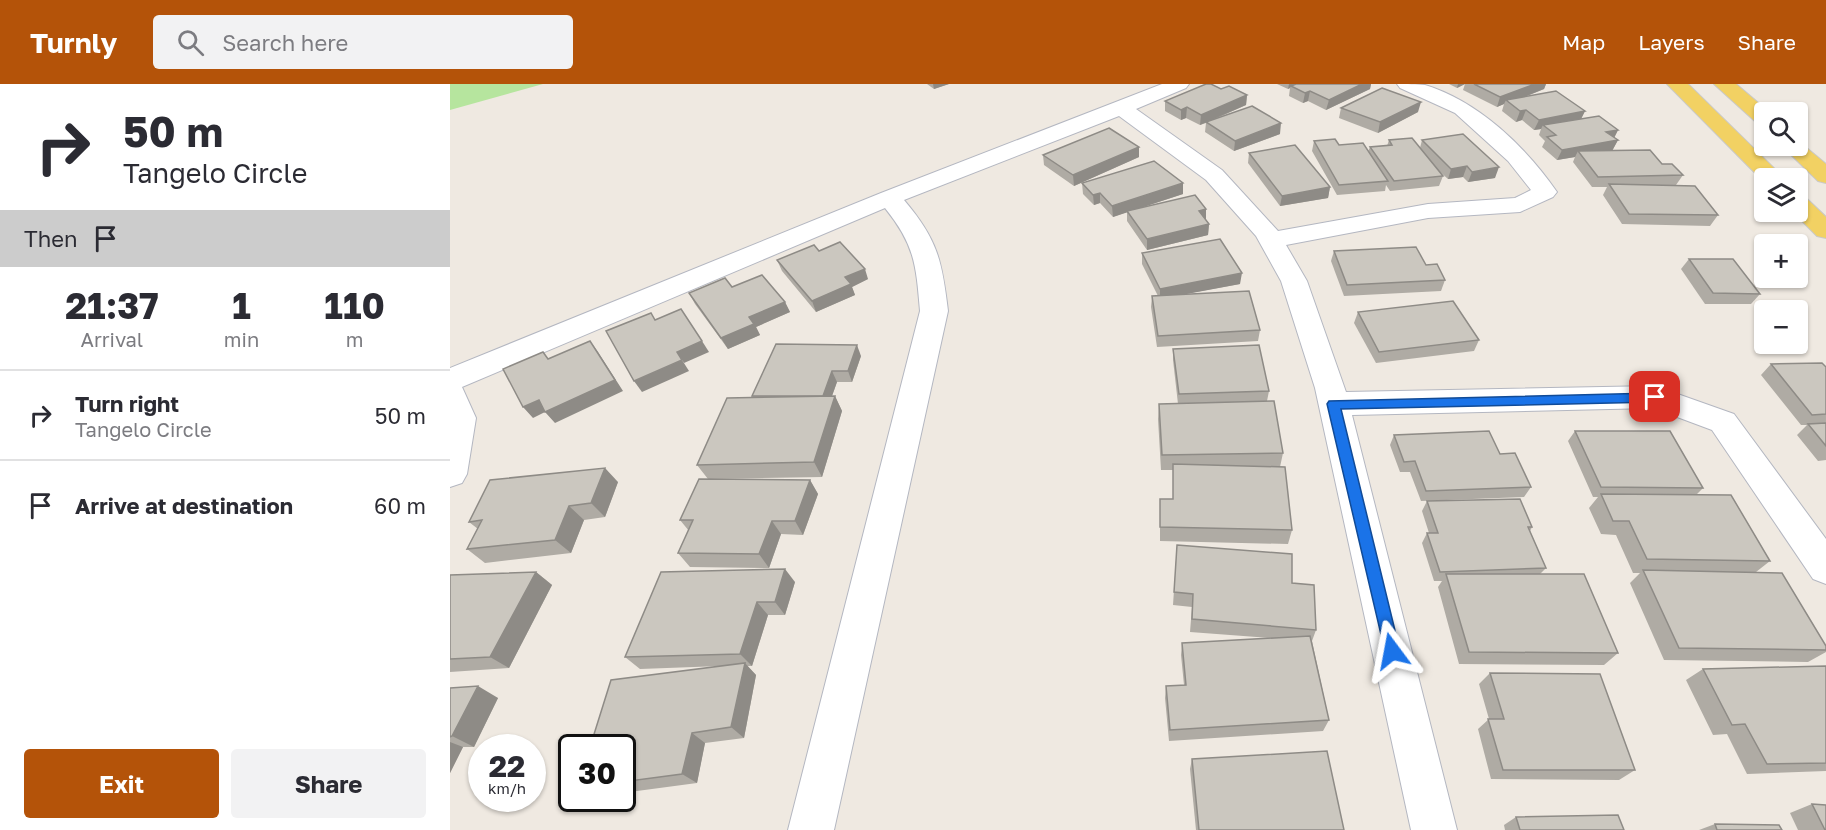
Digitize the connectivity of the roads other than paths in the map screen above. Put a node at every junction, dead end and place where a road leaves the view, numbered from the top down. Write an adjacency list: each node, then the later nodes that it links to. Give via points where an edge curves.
1 (1179, 84): 5 (street)
2 (1407, 84): 13 (street, via 1462,110 1516,156 1545,192 1520,205 1428,211)
3 (1677, 84): 8 (main road)
4 (1724, 84): 6 (main road)
5 (1120, 108): 10 (street); 13 (street, via 1214,175)
6 (1754, 110)
7 (1804, 156): 9 (main road)
8 (1763, 168)
9 (1826, 176)
10 (889, 198): 14 (street); 19 (street, via 911,224 929,262 934,310)
11 (1808, 213): 12 (main road)
12 (1826, 231)
13 (1271, 240): 16 (street, via 1294,281)
14 (450, 380)
15 (450, 393): 17 (street, via 459,418)
16 (1334, 404): 18 (street, via 1655,397 1724,422); 20 (street)
17 (450, 474)
18 (1826, 568)
19 (811, 830)
20 (1434, 830)

